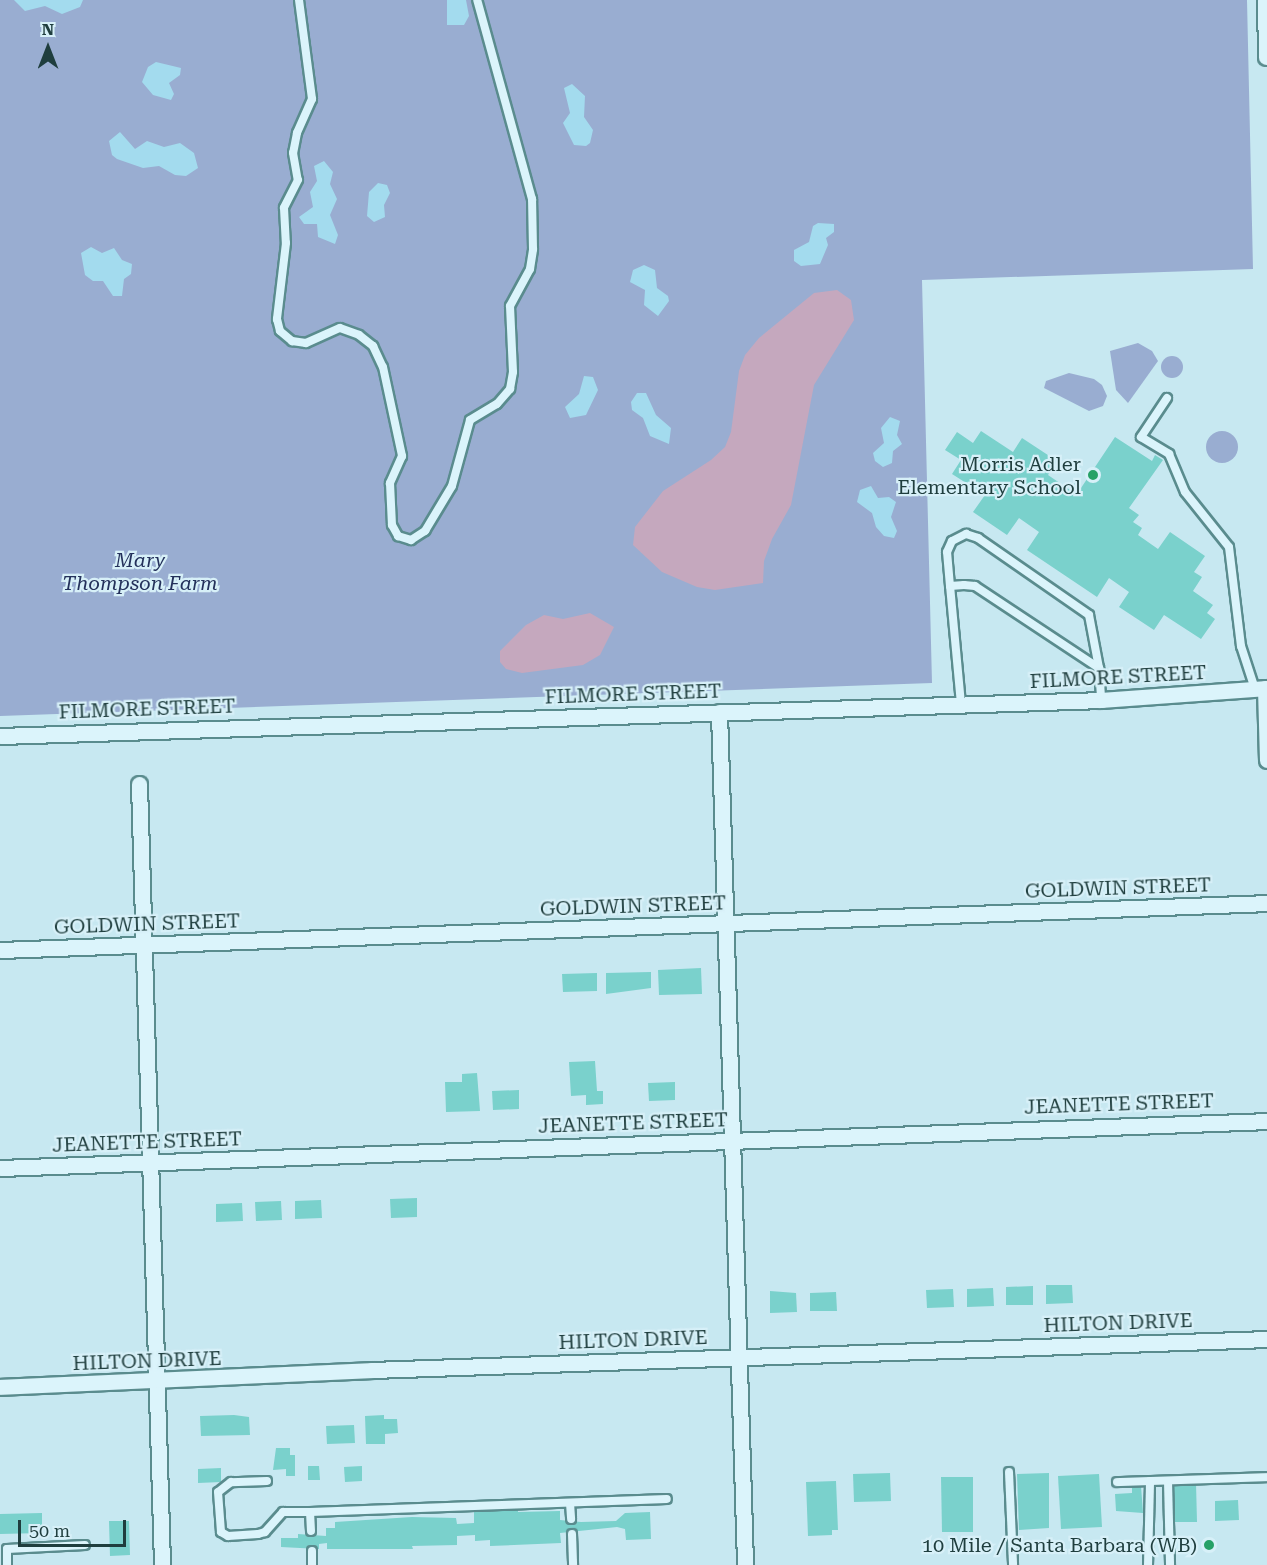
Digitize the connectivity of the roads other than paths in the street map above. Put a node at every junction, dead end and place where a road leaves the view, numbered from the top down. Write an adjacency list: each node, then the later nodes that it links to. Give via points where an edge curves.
1 (299, 0): 2 (lane, via 312,99 293,153 298,180 284,208 286,243 277,319 280,331 292,341 306,343 340,328 373,346 383,367 402,456 390,483 392,525 398,536 411,540 425,531 452,486 470,420 497,404 510,389 510,306 530,269 533,249 532,199)
2 (477, 0)
3 (1265, 0): 4 (street)
4 (1266, 23): 5 (street)
5 (1266, 57)
6 (1167, 398): 9 (lane, via 1141,437 1169,454 1185,492 1229,547 1241,646)
7 (950, 586): 8 (lane, via 975,586); 8 (lane, via 947,552 952,541 966,534 978,538 1089,615); 11 (lane)
8 (1099, 668): 10 (lane)
9 (1262, 688): 10 (street, FILMORE STREET); 14 (street)
10 (1101, 700): 11 (street, FILMORE STREET)
11 (961, 704): 12 (street, FILMORE STREET)
12 (719, 712): 13 (street, FILMORE STREET); 17 (street)
13 (0, 736)
14 (1267, 760)
15 (139, 784): 18 (street)
16 (1267, 903): 17 (street, GOLDWIN STREET)
17 (724, 923): 18 (street, GOLDWIN STREET); 21 (street)
18 (142, 945): 19 (street, GOLDWIN STREET); 22 (street)
19 (0, 950)
20 (1267, 1121): 21 (street, JEANETTE STREET)
21 (732, 1140): 22 (street, JEANETTE STREET); 25 (street)
22 (151, 1164): 23 (street, JEANETTE STREET); 26 (street)
23 (0, 1168)
24 (1267, 1339): 25 (street, HILTON DRIVE)
25 (738, 1358): 26 (street, HILTON DRIVE); 47 (street)
26 (159, 1382): 27 (street, HILTON DRIVE); 44 (street)
27 (0, 1387)
28 (1009, 1472): 48 (lane)
29 (1267, 1478): 32 (lane)
30 (267, 1481): 36 (lane, via 231,1482 218,1492 221,1532 228,1536 258,1534 265,1532 283,1512)
31 (1150, 1481): 32 (lane); 33 (lane); 49 (lane)
32 (1168, 1481): 50 (lane)
33 (1117, 1482)
34 (667, 1499): 35 (lane)
35 (570, 1503): 36 (lane); 37 (lane)
36 (310, 1512): 38 (lane)
37 (571, 1519)
38 (310, 1531)
39 (572, 1534): 46 (lane)
40 (85, 1545): 41 (lane)
41 (3, 1549): 43 (lane)
42 (312, 1551): 45 (lane)
43 (8, 1565)
44 (162, 1565)
45 (312, 1565)
46 (573, 1565)
47 (745, 1565)
48 (1013, 1565)
49 (1148, 1565)
50 (1170, 1565)

